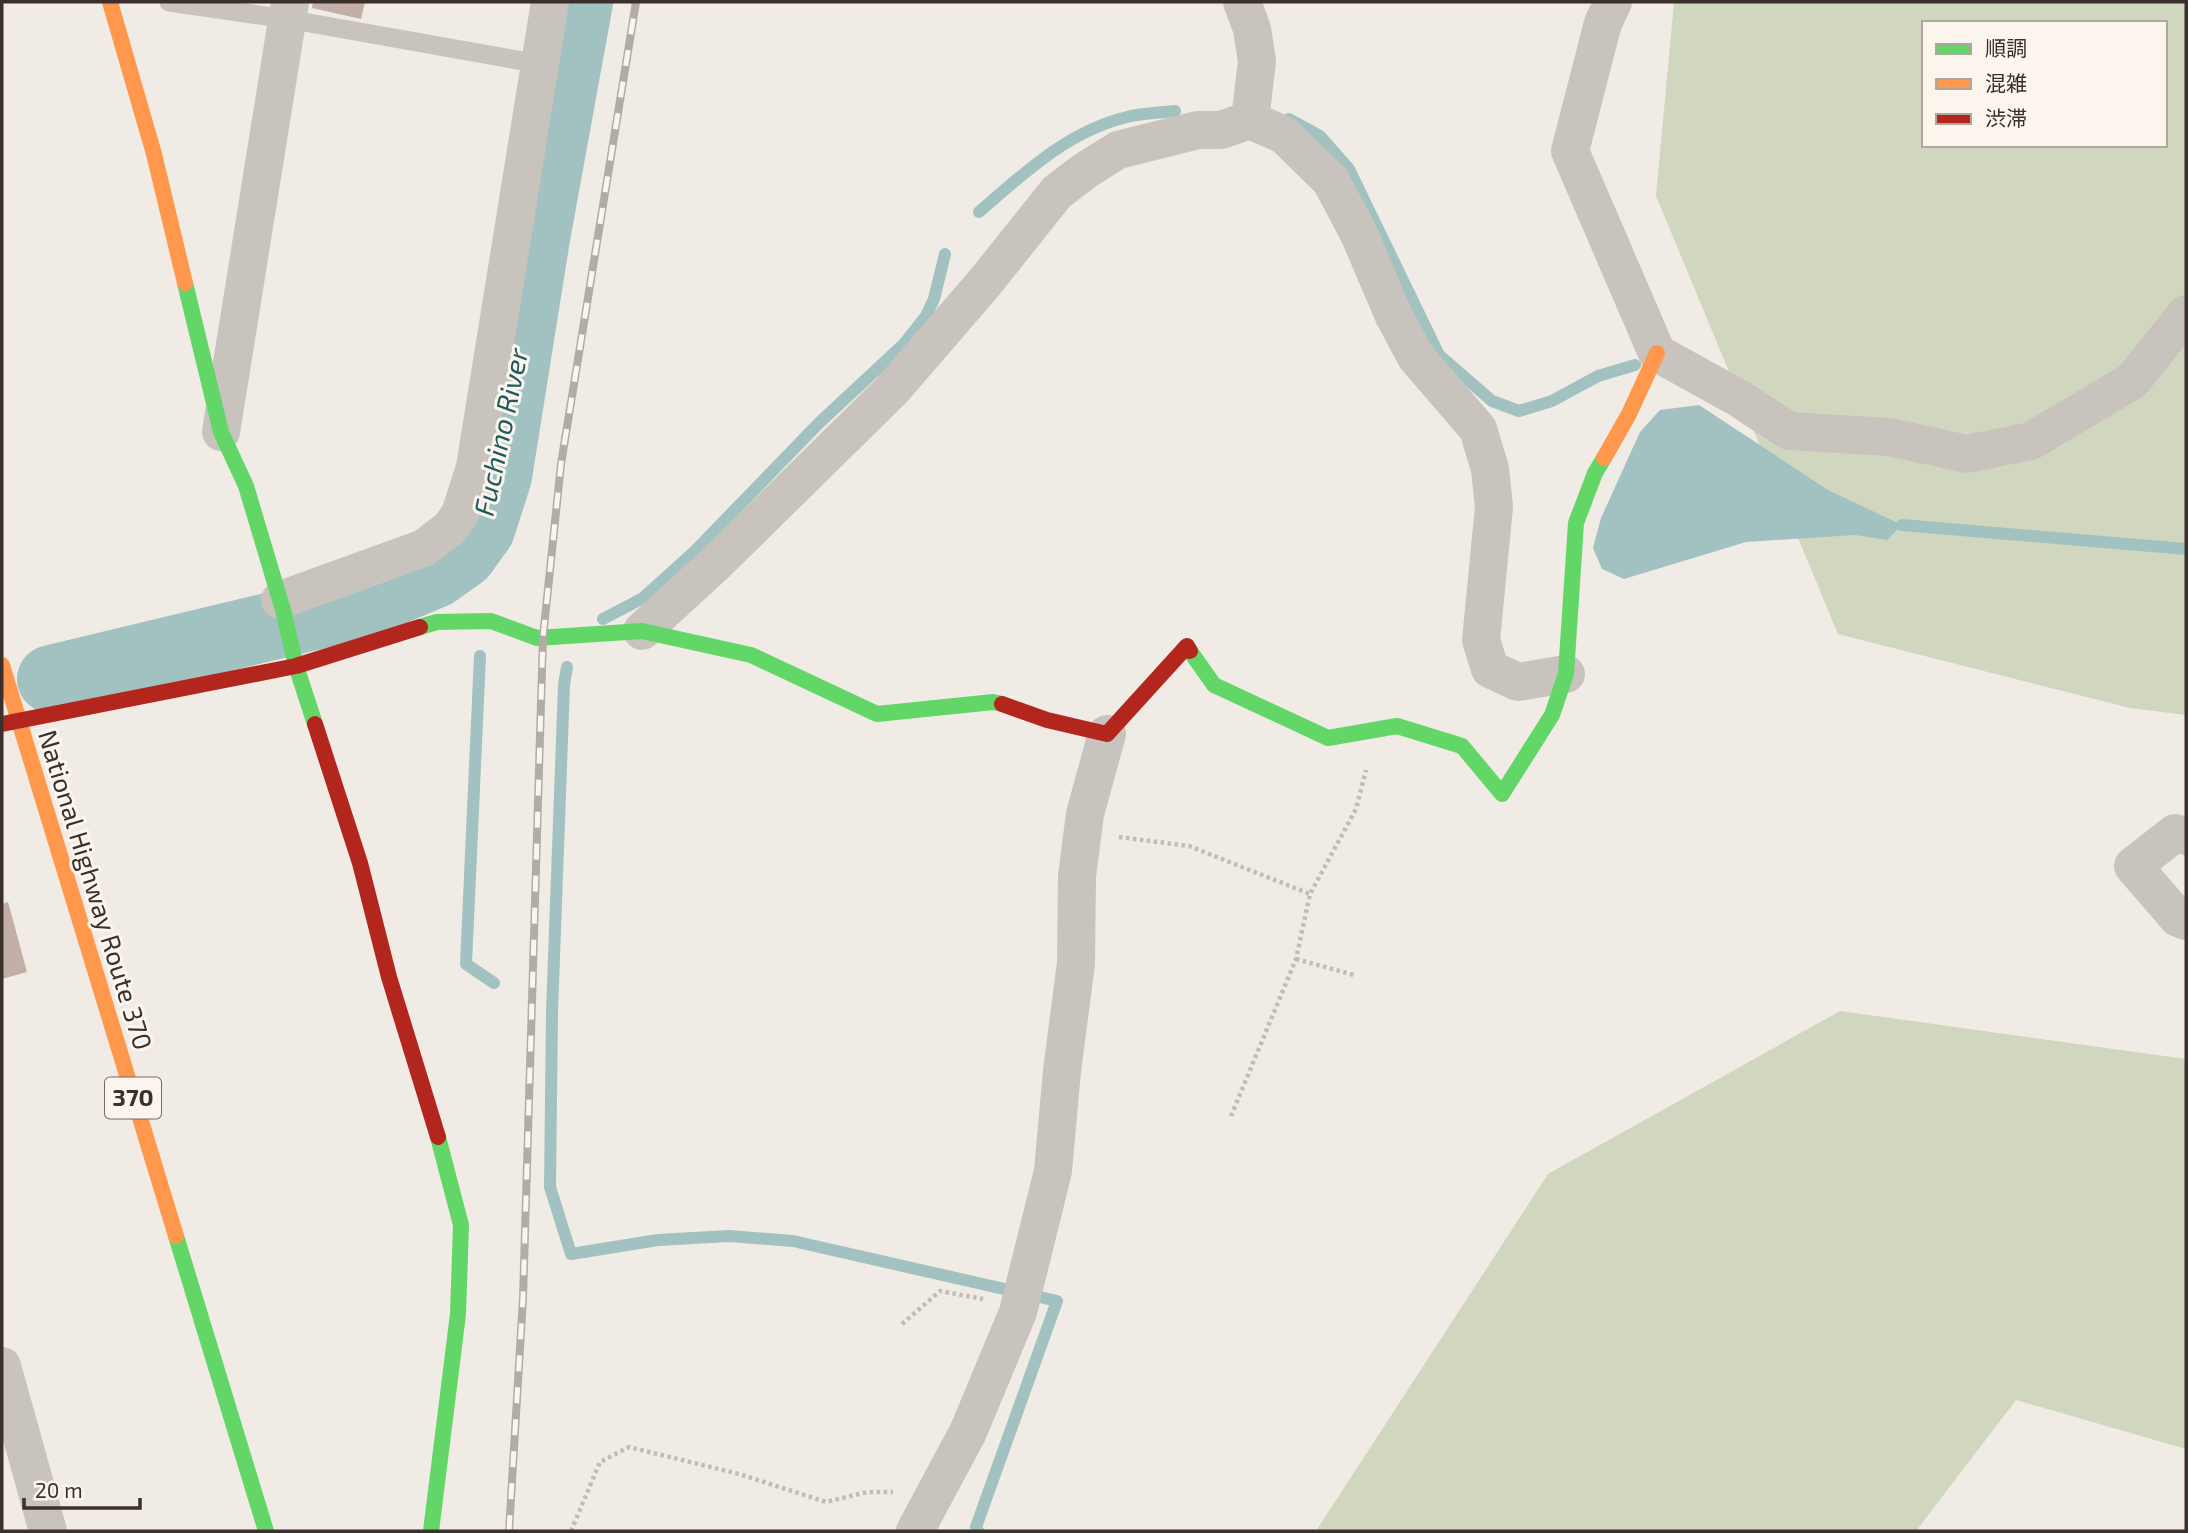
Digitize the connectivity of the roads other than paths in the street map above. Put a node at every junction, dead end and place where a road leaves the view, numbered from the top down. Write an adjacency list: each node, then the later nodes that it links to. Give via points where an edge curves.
1 (110, 2): 11 (main road, via 154,154)
2 (169, 2): 6 (lane)
3 (550, 2): 7 (street)
4 (1242, 2): 8 (street, via 1257,61)
5 (1613, 2): 10 (street, via 1603,23 1570,151)
6 (288, 10): 7 (lane); 11 (street)
7 (540, 64): 12 (street, via 475,467 460,514 424,548)
8 (1250, 120): 13 (street, via 1118,150 1057,192 892,390); 16 (street, via 1284,135 1331,181 1416,357 1478,429 1490,469 1494,507 1480,640 1490,669 1518,682)
9 (2186, 314): 10 (street, via 2132,381 2031,441 1967,454 1889,437 1789,431)
10 (1657, 353): 16 (main road, via 1629,414 1594,473 1576,523)
11 (222, 432): 12 (main road, via 246,486)
12 (281, 605): 15 (main road)
13 (642, 631): 15 (main road, via 537,638 491,621 437,622); 18 (main road, via 751,655 877,714 993,702)
14 (2, 665): 17 (main road, National Highway Route 370 / 370)
15 (296, 666): 17 (main road); 24 (main road, via 360,863 461,1225 458,1314)
16 (1566, 674): 18 (main road, via 1552,715 1502,794 1462,746 1397,726 1328,738 1214,685 1187,646)
17 (9, 722): 23 (main road, National Highway Route 370 / 370)
18 (1107, 734): 25 (street, via 1084,814 1077,876 1076,963 1053,1171 1018,1312 968,1432)
19 (2186, 836): 20 (street, via 2175,833 2133,866 2178,918)
20 (2186, 921)
21 (2, 1367): 22 (street)
22 (48, 1531)
23 (267, 1531)
24 (431, 1531)
25 (915, 1531)

